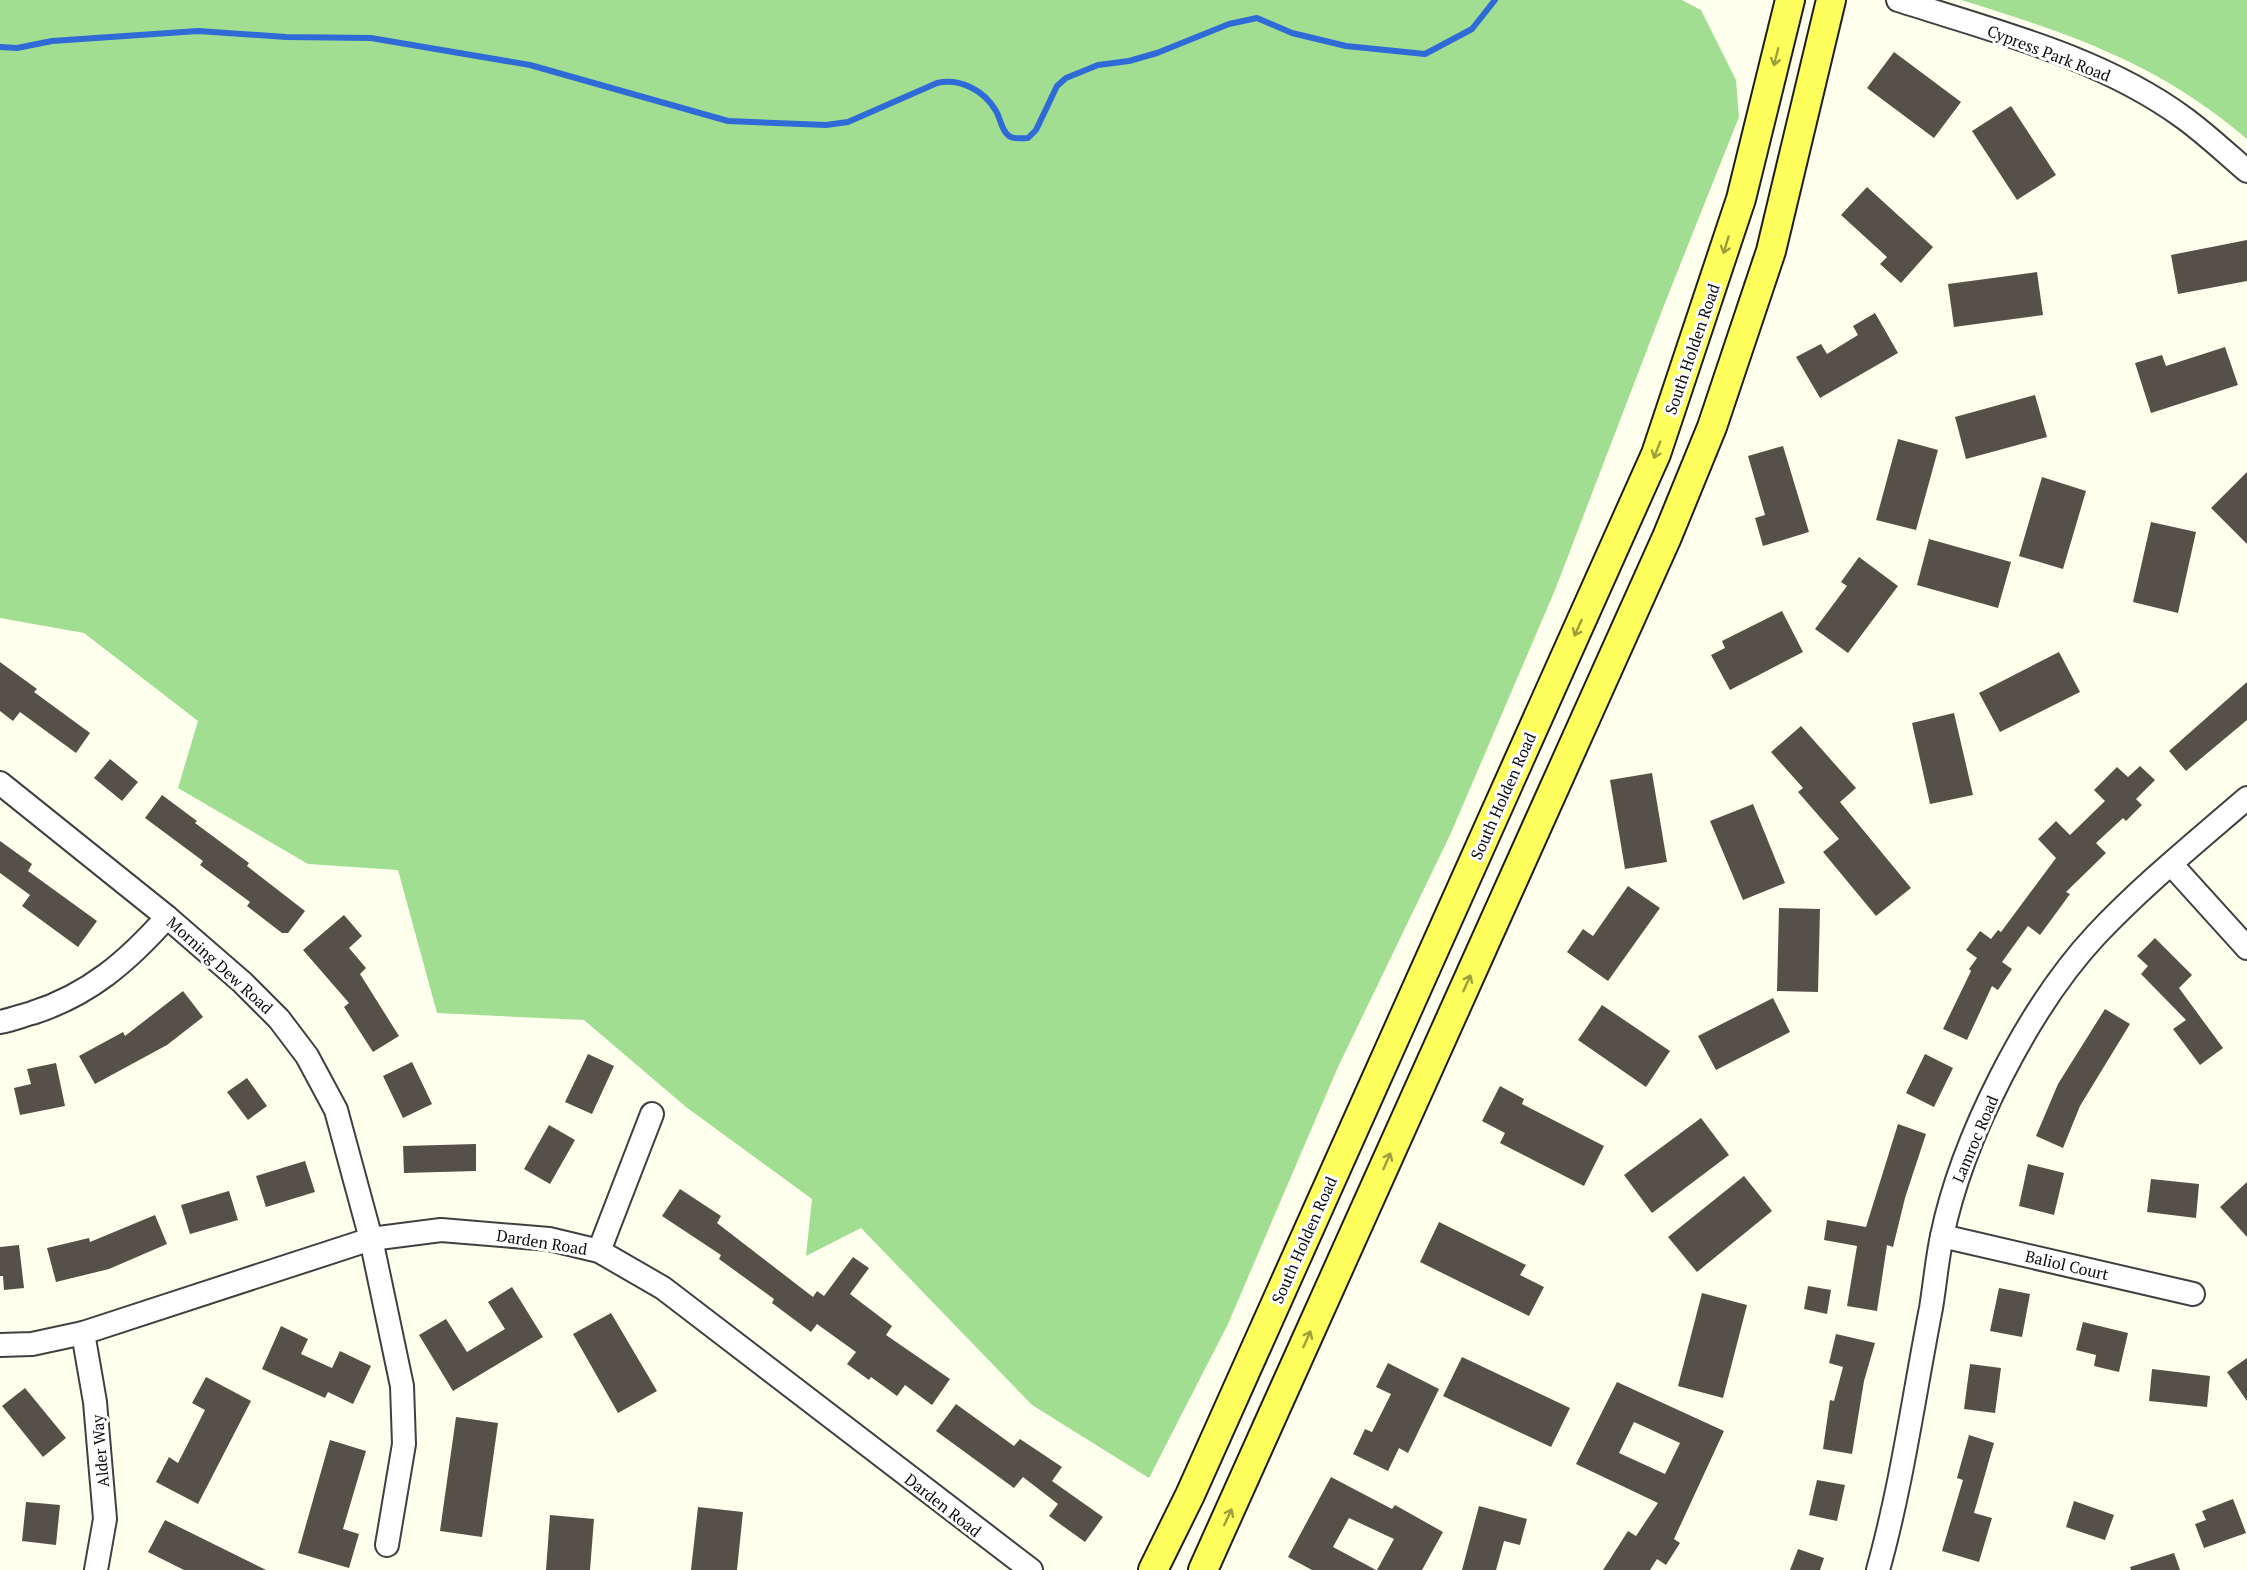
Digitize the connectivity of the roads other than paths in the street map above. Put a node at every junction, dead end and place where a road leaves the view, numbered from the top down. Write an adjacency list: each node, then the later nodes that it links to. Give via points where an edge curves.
1 (1790, 0): 21 (main road, South Holden Road, one-way to 21, via 1741,199 1656,454)
2 (1832, 0): 22 (main road, one-way to 2, via 1657,559 1712,427 1771,251)
3 (1898, 0): 4 (street, Cypress Park Road, via 2086,65 2183,118)
4 (2247, 171)
5 (0, 783): 8 (street, Morning Dew Road)
6 (2247, 798): 7 (street, Lamroc Road)
7 (2171, 864): 9 (street); 12 (street, Lamroc Road, via 2095,936 2050,994 1984,1112 1959,1170)
8 (167, 917): 10 (street, via 136,952 105,978 59,1004); 13 (street, Morning Dew Road, via 250,989 307,1056 336,1110)
9 (2247, 948)
10 (0, 1022)
11 (652, 1114): 14 (street)
12 (1942, 1236): 15 (street, Baliol Court); 23 (street, Lamroc Road, via 1903,1468)
13 (371, 1239): 14 (street, Darden Road, via 441,1230 549,1239); 16 (street, Darden Road); 18 (street, Morning Dew Road, via 402,1386 404,1444)
14 (599, 1251): 20 (street, Darden Road, via 663,1288)
15 (2193, 1294)
16 (83, 1333): 17 (street, Darden Road, via 32,1344); 19 (street, Alder Way, via 95,1402 105,1519)
17 (0, 1345)
18 (387, 1545)
19 (96, 1570)
20 (1031, 1570)
21 (1153, 1570)
22 (1203, 1570)
23 (1878, 1570)

